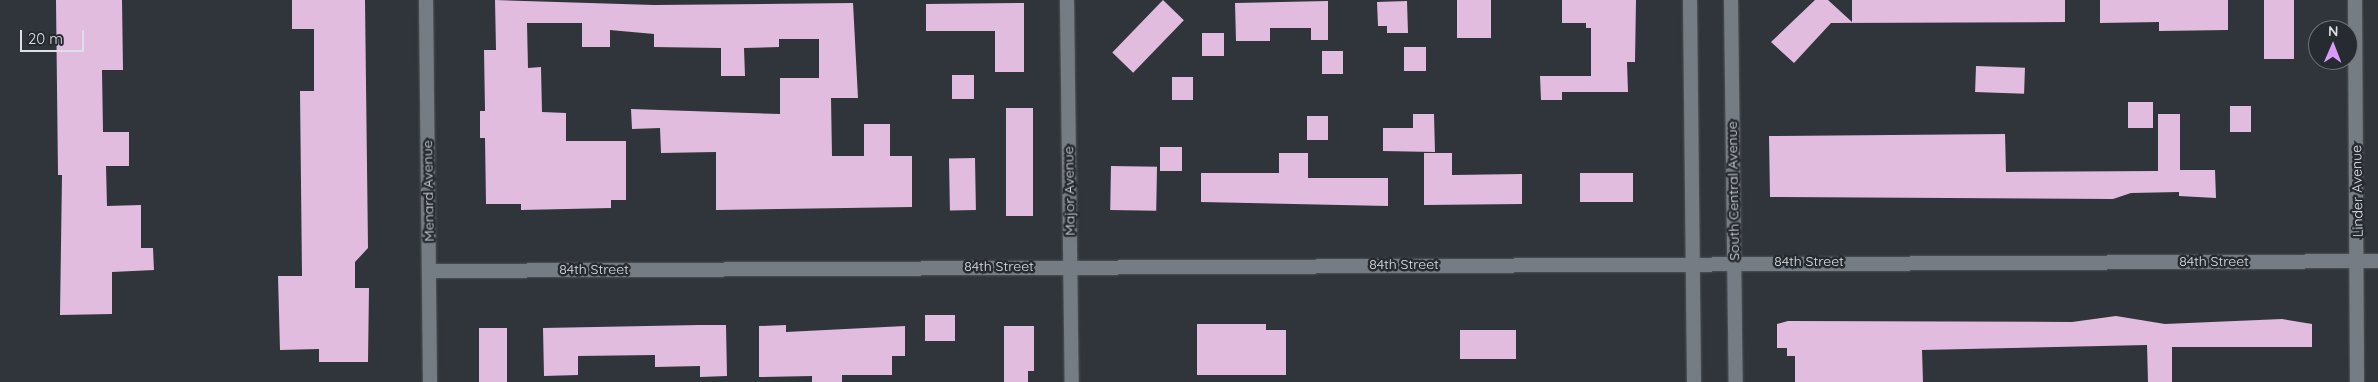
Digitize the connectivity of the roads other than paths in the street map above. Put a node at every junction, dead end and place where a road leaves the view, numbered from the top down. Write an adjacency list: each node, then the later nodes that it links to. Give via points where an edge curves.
1 (426, 0): 11 (street, Menard Avenue)
2 (1067, 0): 10 (street, Major Avenue)
3 (1690, 0): 9 (street)
4 (1731, 0): 6 (street, South Central Avenue)
5 (2355, 0): 7 (street, Linder Avenue)
6 (1734, 261): 7 (street, 84th Street); 9 (street, 84th Street); 15 (street, South Central Avenue)
7 (2357, 261): 8 (street, 84th Street); 16 (street, Linder Avenue)
8 (2378, 261)
9 (1692, 262): 10 (street, 84th Street); 14 (street)
10 (1070, 266): 11 (street, 84th Street); 13 (street, Major Avenue)
11 (429, 271): 12 (street, Menard Avenue)
12 (430, 382)
13 (1072, 382)
14 (1694, 382)
15 (1736, 382)
16 (2357, 382)

